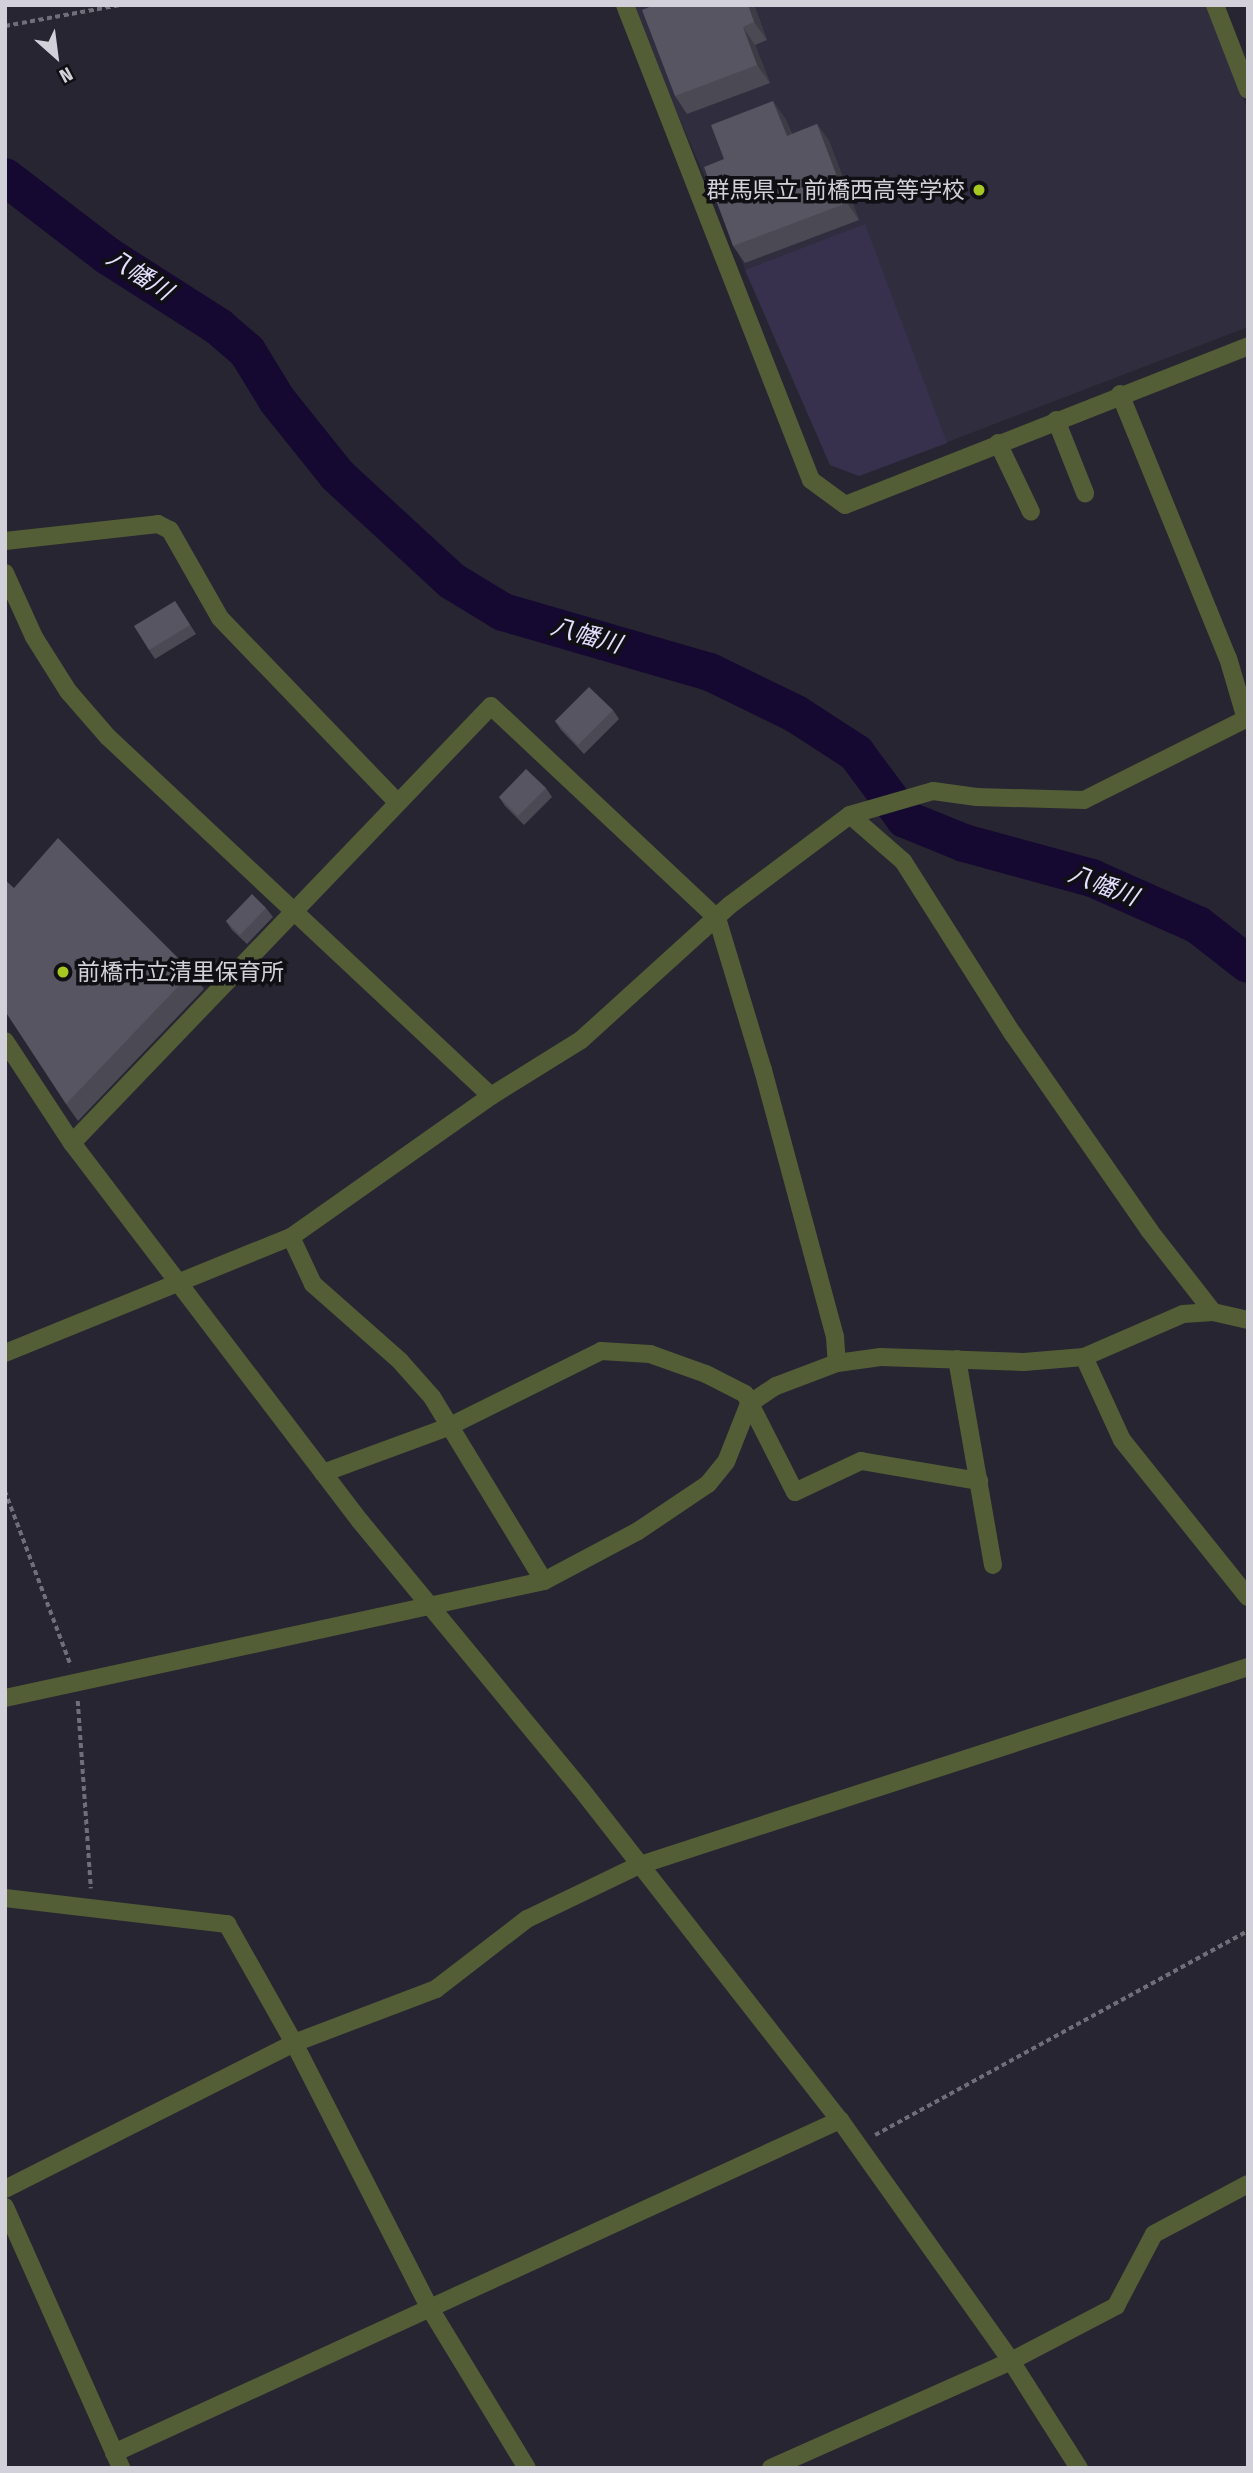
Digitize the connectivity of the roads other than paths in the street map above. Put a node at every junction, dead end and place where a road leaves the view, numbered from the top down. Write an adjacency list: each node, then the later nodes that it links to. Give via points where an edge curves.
1 (625, 5): 7 (street, via 811,480 845,505)
2 (1215, 5): 3 (street)
3 (1248, 90)
4 (1248, 346): 5 (street)
5 (1120, 394): 6 (street); 12 (street, via 1228,658)
6 (1056, 420): 7 (street); 8 (street)
7 (998, 443): 9 (street)
8 (1085, 493)
9 (1031, 512)
10 (5, 541): 13 (street, via 158,524 170,530 220,618)
11 (5, 573): 15 (street, via 34,637 68,691 108,737)
12 (1247, 718): 14 (street, via 1084,800 933,791)
13 (397, 802): 15 (street); 16 (street, via 491,706)
14 (850, 814): 16 (street); 22 (street, via 903,861 1013,1034 1149,1230)
15 (294, 915): 18 (street); 19 (street)
16 (717, 918): 18 (street, via 581,1040); 27 (street, via 764,1070 835,1337)
17 (5, 1041): 19 (street)
18 (491, 1096): 20 (street)
19 (72, 1143): 21 (street)
20 (291, 1237): 21 (street); 29 (street, via 313,1284 400,1361 432,1397)
21 (178, 1283): 24 (street); 30 (street)
22 (1213, 1312): 23 (street); 25 (street, via 1183,1314)
23 (1248, 1320)
24 (5, 1353)
25 (1084, 1357): 26 (street, via 1024,1362); 34 (street, via 1122,1440)
26 (957, 1359): 27 (street, via 881,1357); 31 (street)
27 (836, 1363): 28 (street, via 776,1386)
28 (749, 1404): 29 (street, via 745,1394 706,1374 650,1354 601,1351); 31 (street, via 795,1492 861,1461); 33 (street, via 726,1462 708,1484 638,1531)
29 (448, 1427): 30 (street); 33 (street)
30 (323, 1473): 35 (street)
31 (979, 1481): 32 (street)
32 (993, 1565)
33 (544, 1581): 35 (street)
34 (1248, 1597)
35 (430, 1606): 37 (street); 38 (street, via 581,1789)
36 (1248, 1667): 38 (street)
37 (5, 1698)
38 (637, 1866): 40 (street, via 527,1919 436,1989); 41 (street)
39 (5, 1898): 40 (street, via 227,1924)
40 (294, 2043): 43 (street); 45 (street)
41 (840, 2120): 45 (street); 46 (street)
42 (1248, 2184): 46 (street, via 1154,2234 1116,2306)
43 (5, 2189)
44 (5, 2207): 47 (street)
45 (429, 2307): 47 (street); 48 (street)
46 (1011, 2361): 49 (street); 50 (street)
47 (118, 2460)
48 (527, 2468)
49 (771, 2468)
50 (1079, 2468)

